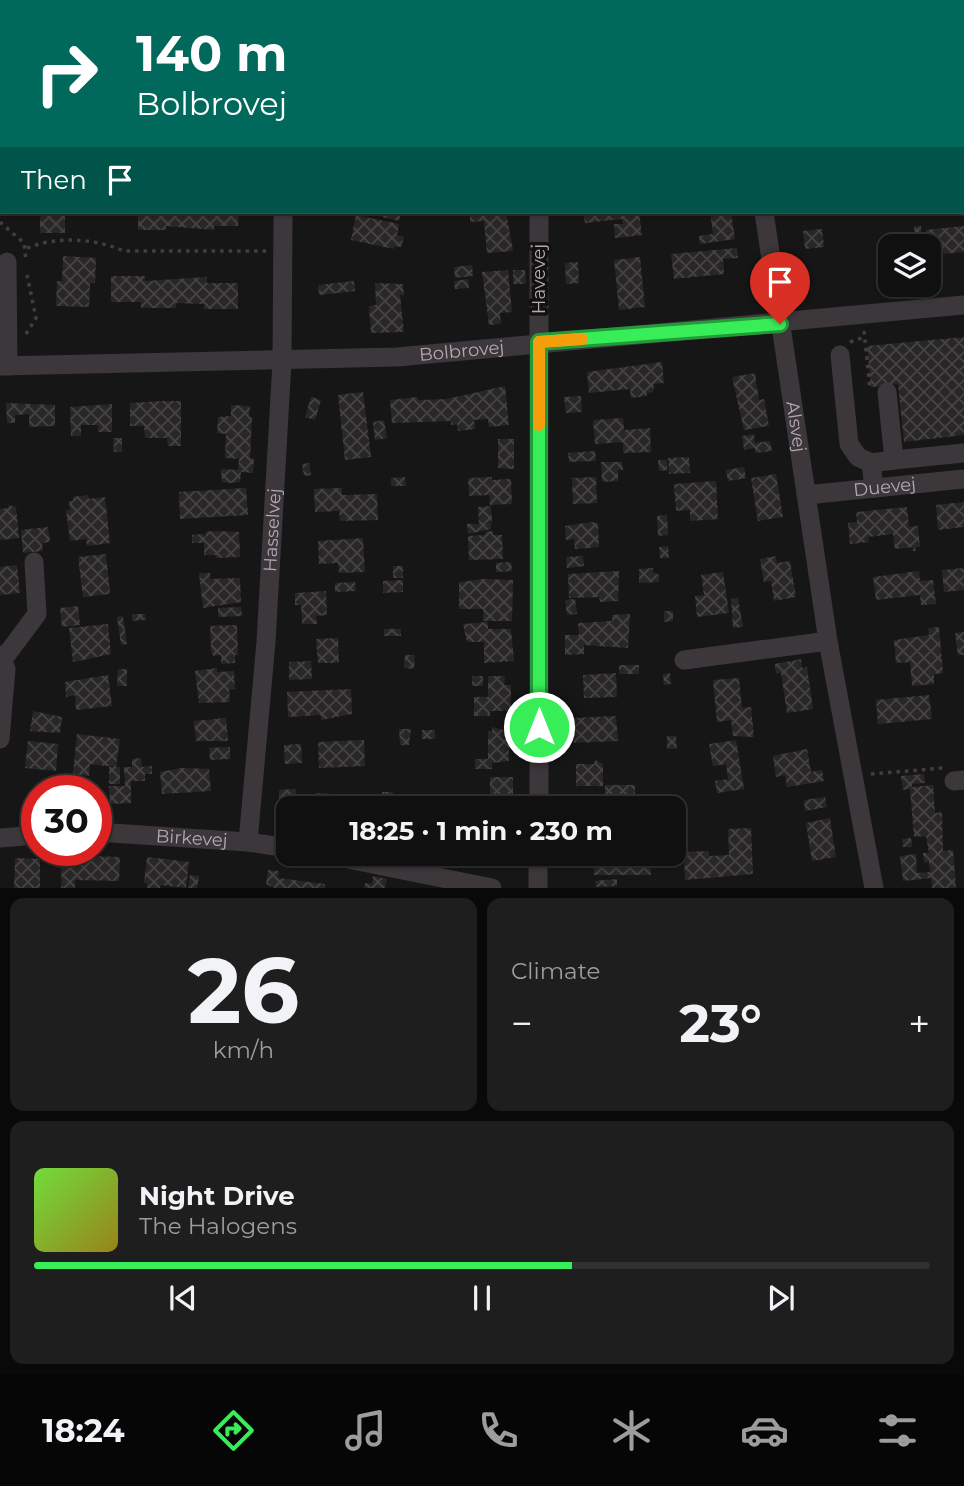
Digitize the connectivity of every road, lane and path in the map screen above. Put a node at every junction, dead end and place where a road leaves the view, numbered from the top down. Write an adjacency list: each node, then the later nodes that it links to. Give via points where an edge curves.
1 (539, 214): 10 (street, Havevej)
2 (764, 214): 9 (street, Alsvej)
3 (283, 218): 5 (street, Hasselvej)
4 (27, 248): 5 (path, via 57,240 103,242 124,251)
5 (283, 250): 12 (street, Hasselvej)
6 (7, 262): 13 (street)
7 (964, 305): 8 (street, Bolbrovej)
8 (863, 315): 9 (street, Bolbrovej); 14 (path, via 868,389 884,387)
9 (780, 324): 10 (street, Bolbrovej); 20 (street, Alsvej)
10 (539, 342): 12 (street, Bolbrovej, via 397,357); 28 (street, Havevej)
11 (840, 355): 17 (street, via 849,444 858,457)
12 (282, 362): 13 (street, Bolbrovej); 32 (street, Hasselvej, via 266,642)
13 (4, 366)
14 (887, 392): 16 (street)
15 (964, 453): 16 (street)
16 (894, 460): 17 (street)
17 (870, 463): 19 (street)
18 (964, 479): 19 (street, Duevej)
19 (874, 488): 20 (street, Duevej)
20 (806, 495): 22 (street, Alsvej)
21 (34, 562): 23 (street, via 37,614)
22 (828, 641): 24 (street); 26 (street, Alsvej)
23 (2, 656): 25 (street, via 6,669)
24 (684, 660)
25 (0, 739)
26 (851, 776): 27 (path, via 942,766); 38 (street, Alsvej)
27 (959, 780)
28 (538, 796)
29 (112, 833): 32 (street, Birkevej)
30 (21, 836): 31 (street)
31 (0, 838)
32 (248, 842): 33 (street, Birkevej)
33 (276, 846)
34 (384, 866): 36 (street)
35 (538, 866): 37 (street)
36 (492, 887)
37 (538, 887)
38 (874, 887)

